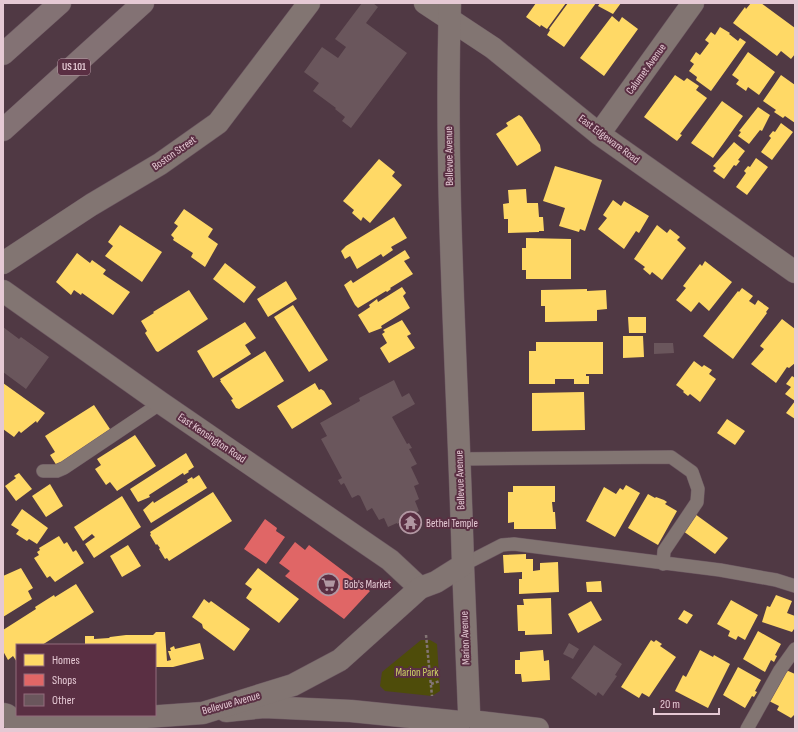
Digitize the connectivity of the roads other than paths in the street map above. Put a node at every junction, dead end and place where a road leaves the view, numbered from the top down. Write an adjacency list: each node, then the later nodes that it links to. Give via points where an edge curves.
1 (60, 3): 7 (highway)
2 (143, 3): 8 (highway, US 101)
3 (309, 3): 10 (street, Boston Street, via 218,123 160,164 91,205)
4 (425, 3): 6 (street, East Edgeware Road)
5 (694, 3): 9 (street, Calumet Avenue)
6 (450, 11): 9 (street, East Edgeware Road); 14 (street, Bellevue Avenue, via 449,168)
7 (3, 54)
8 (3, 130)
9 (599, 134): 11 (street, East Edgeware Road)
10 (3, 263)
11 (795, 272)
12 (3, 291): 13 (street, East Kensington Road)
13 (161, 403): 15 (lane, via 64,468); 19 (street, East Kensington Road, via 390,560)
14 (459, 459): 16 (lane, via 671,457 692,472 698,489 696,502 664,551); 17 (street, Bellevue Avenue)
15 (43, 471)
16 (663, 564): 17 (lane, via 514,544 502,545); 18 (lane, via 720,570)
17 (463, 565): 19 (street, Bellevue Avenue, via 436,582); 23 (street, Marion Avenue)
18 (795, 586)
19 (420, 588): 21 (street, Bellevue Avenue, via 340,660 293,685)
20 (795, 649): 26 (lane, via 780,670)
21 (203, 713): 23 (street, via 269,708 352,711); 24 (street, Bellevue Avenue)
22 (10, 718): 24 (street, Bellevue Avenue)
23 (469, 723): 25 (street)
24 (97, 725)
25 (538, 729)
26 (747, 729)

